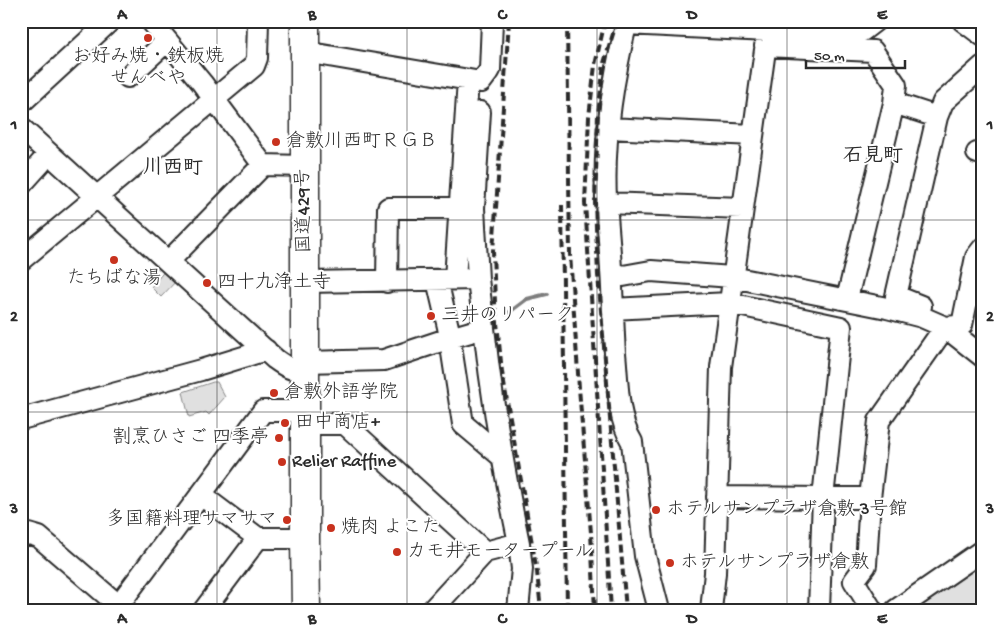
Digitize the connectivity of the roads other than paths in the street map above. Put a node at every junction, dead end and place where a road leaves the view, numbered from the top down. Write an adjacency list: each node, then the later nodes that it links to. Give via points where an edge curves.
1 (110, 21): 17 (street)
2 (151, 21): 11 (street)
3 (258, 21): 16 (street, via 254,66)
4 (492, 21): 15 (street, via 490,70)
5 (875, 21): 9 (street, via 862,31)
6 (963, 21): 10 (street)
7 (309, 22): 12 (highway, 国道429号)
8 (627, 23): 9 (street); 21 (street)
9 (767, 33): 18 (street, via 873,51 896,85); 22 (street)
10 (983, 36)
11 (167, 41): 14 (street); 16 (street)
12 (305, 52): 15 (street); 25 (highway, 国道429号)
13 (980, 73): 19 (street, via 943,102)
14 (128, 78)
15 (475, 81): 29 (street)
16 (215, 100): 24 (street); 27 (street)
17 (21, 103)
18 (894, 104): 19 (street); 40 (street)
19 (937, 117): 45 (street, via 896,296 925,307)
20 (21, 128): 23 (street)
21 (608, 128): 22 (street); 28 (street)
22 (753, 135): 30 (street)
23 (49, 154): 26 (street); 27 (street)
24 (262, 165): 25 (street); 33 (street)
25 (304, 166): 38 (highway, 国道429号)
26 (21, 185)
27 (98, 197): 32 (street); 33 (street)
28 (606, 203): 30 (street); 34 (street)
29 (467, 208): 36 (street); 37 (street); 39 (street, via 388,208)
30 (742, 208): 35 (street)
31 (983, 248): 45 (street, via 976,257)
32 (21, 260)
33 (169, 261): 47 (street)
34 (612, 270): 35 (street, via 623,276 651,271); 42 (street)
35 (732, 277): 40 (street); 41 (street)
36 (478, 279): 37 (street); 43 (street)
37 (446, 280): 39 (street); 44 (street)
38 (306, 282): 39 (street); 49 (highway, 国道429号)
39 (388, 282)
40 (847, 299): 45 (street, via 922,317)
41 (729, 303): 42 (street); 54 (street, via 721,367); 55 (street, via 841,327)
42 (612, 308): 70 (street, via 620,403 632,442 645,556)
43 (484, 328): 44 (street); 52 (street)
44 (448, 331): 49 (street, via 384,360); 52 (street, via 463,424)
45 (947, 331): 46 (street); 48 (street); 56 (street, via 879,421)
46 (983, 343)
47 (270, 354): 49 (street, via 295,370); 51 (street, via 201,370 114,398)
48 (983, 357)
49 (310, 358): 50 (highway, 国道429号)
50 (306, 417): 53 (street, via 263,411); 59 (highway, 国道429号); 62 (street, via 345,424)
51 (21, 419)
52 (501, 456): 60 (street)
53 (201, 495): 58 (street); 65 (street)
54 (717, 497): 55 (street); 71 (street)
55 (823, 498): 56 (street); 63 (street)
56 (870, 498): 64 (street, via 866,565)
57 (21, 536): 65 (street, via 29,534 39,538)
58 (258, 538): 59 (street); 66 (street)
59 (305, 538): 67 (highway, 国道429号)
60 (519, 543): 62 (street); 69 (street, via 522,569)
61 (983, 550): 74 (street)
62 (485, 552): 68 (street)
63 (820, 578): 64 (street); 72 (street)
64 (854, 581): 73 (street)
65 (119, 608)
66 (204, 610)
67 (306, 610)
68 (432, 610)
69 (518, 610)
70 (659, 610)
71 (711, 610)
72 (819, 610)
73 (872, 610)
74 (896, 610)

